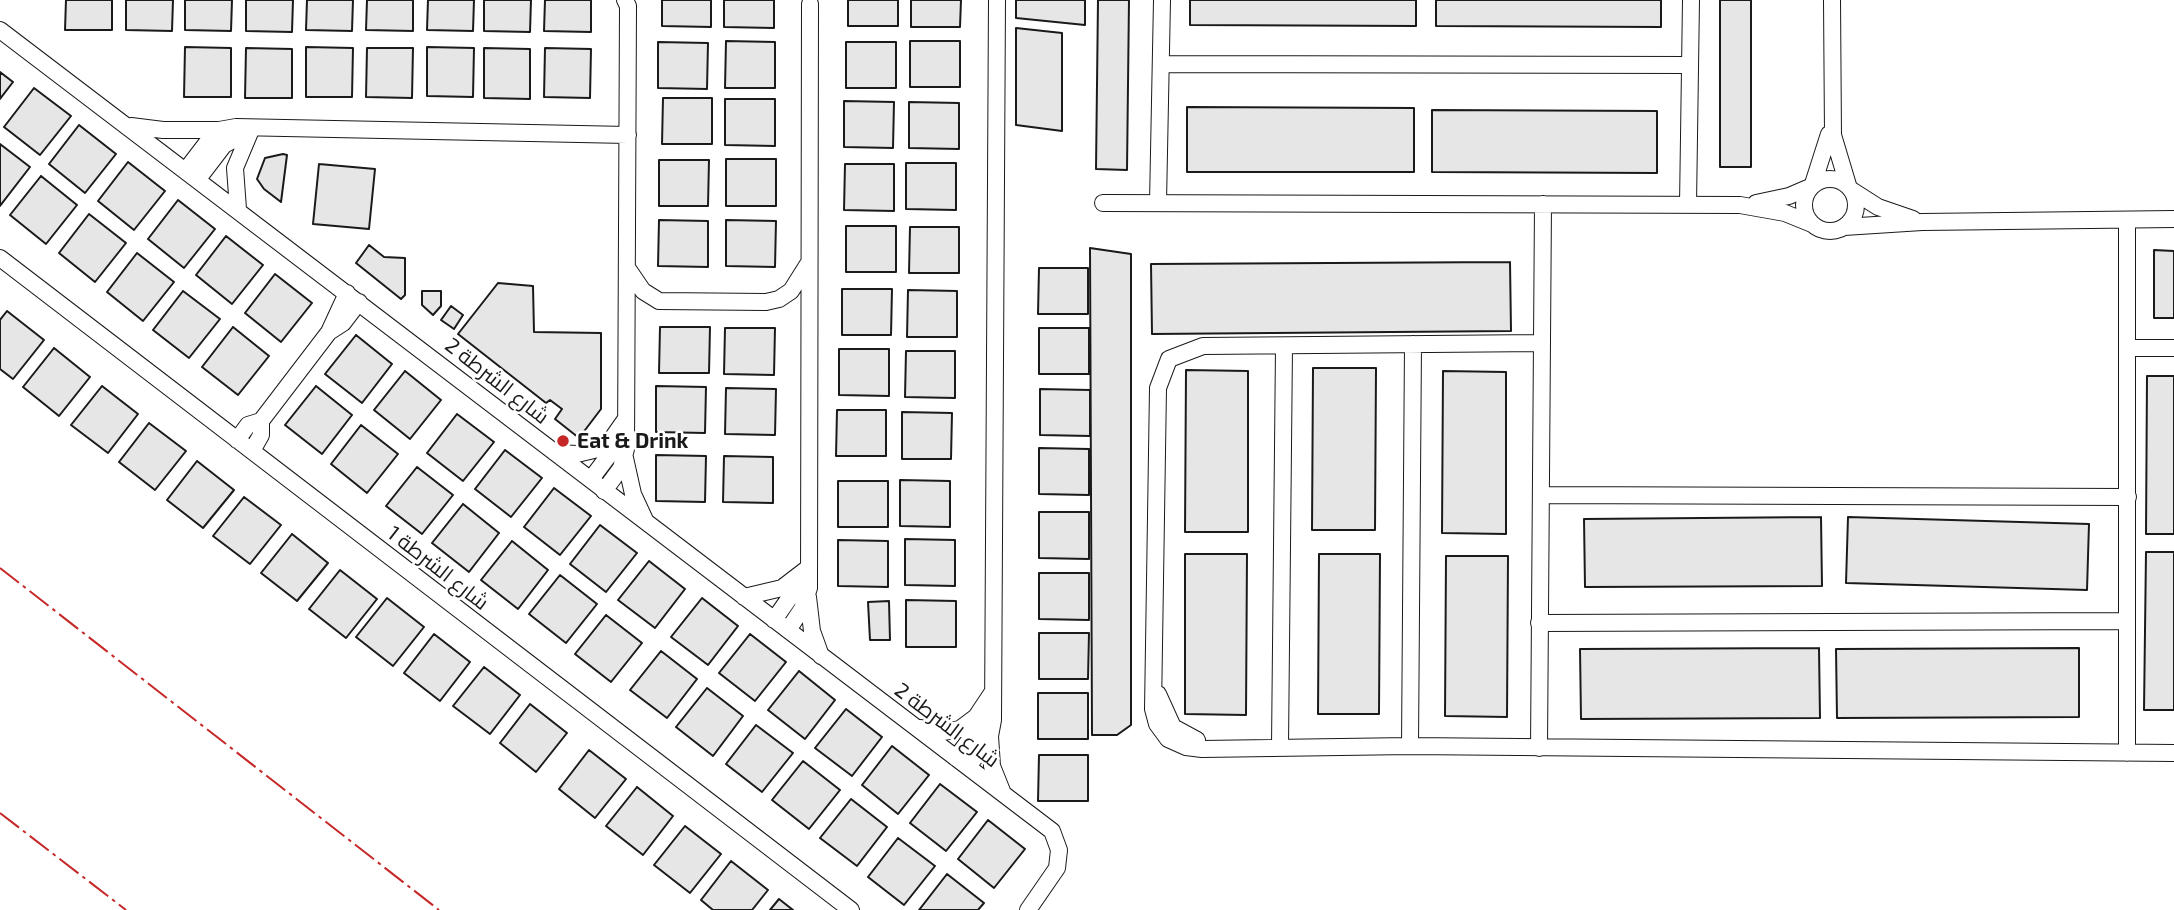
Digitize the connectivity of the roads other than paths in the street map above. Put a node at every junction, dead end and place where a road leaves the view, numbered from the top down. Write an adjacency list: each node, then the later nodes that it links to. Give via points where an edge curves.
1 (991, 0): 8 (street)
2 (997, 0): 8 (street)
3 (1162, 0): 10 (street)
4 (1691, 0): 11 (street)
5 (1832, 0): 12 (street)
6 (628, 2): 16 (street)
7 (810, 4): 32 (street)
8 (995, 19): 59 (street)
9 (0, 30): 13 (street, شارع الشرطة 2)
10 (1161, 64): 11 (street); 21 (street)
11 (1690, 65): 23 (street)
12 (1832, 121): 18 (street); 19 (street, via 1835,149)
13 (124, 124): 14 (street); 17 (street, شارع الشرطة 2)
14 (219, 130): 15 (street); 17 (street, via 204,145)
15 (251, 130): 16 (street); 17 (street, via 224,145); 25 (street, via 235,168)
16 (628, 135): 33 (street)
17 (192, 175): 25 (street, شارع الشرطة 2)
18 (1812, 186): 19 (street, via 1833,178); 24 (street, via 1789,196); 29 (street, via 1804,210)
19 (1851, 188): 28 (street, via 1878,207); 30 (street, via 1857,208)
20 (1103, 203): 21 (street)
21 (1158, 203): 22 (street)
22 (1543, 204): 23 (street); 35 (street)
23 (1688, 205): 24 (street)
24 (1740, 205): 29 (street, via 1785,213)
25 (238, 209): 34 (street, شارع الشرطة 2)
26 (2174, 219): 27 (street)
27 (2127, 220): 28 (street); 38 (street)
28 (1922, 222): 30 (street)
29 (1812, 224): 30 (street, via 1827,231)
30 (1844, 227)
31 (0, 258): 42 (street, شارع الشرطة 1)
32 (809, 262): 33 (street, via 791,291 766,302 659,301 643,291); 51 (street)
33 (628, 268): 41 (street)
34 (353, 297): 40 (street); 44 (street, شارع الشرطة 2)
35 (1542, 343): 36 (street); 48 (street)
36 (1413, 344): 37 (street); 64 (street)
37 (1284, 346): 63 (street); 63 (street, via 1203,346 1169,359 1158,388 1156,680 1163,709 1173,727 1190,739 1227,747)
38 (2129, 348): 39 (street); 49 (street)
39 (2174, 348)
40 (261, 421): 42 (street, via 248,425); 43 (street, via 261,435)
41 (625, 427): 44 (street, via 598,449); 45 (street); 46 (street)
42 (237, 440): 43 (street, شارع الشرطة 1)
43 (252, 451): 70 (street, شارع الشرطة 1)
44 (556, 453): 46 (street, شارع الشرطة 2)
45 (625, 458): 47 (street); 50 (street, via 633,494)
46 (591, 480): 47 (street, شارع الشرطة 2)
47 (604, 491): 50 (street, شارع الشرطة 2)
48 (1541, 495): 49 (street); 56 (street)
49 (2128, 497): 55 (street)
50 (646, 522): 53 (street, شارع الشرطة 2)
51 (808, 568): 52 (street); 53 (street, via 782,589); 54 (street)
52 (808, 590): 57 (street); 58 (street)
53 (744, 597): 54 (street, شارع الشرطة 2)
54 (774, 620): 57 (street, شارع الشرطة 2)
55 (2127, 621): 56 (street); 66 (street)
56 (1539, 622): 65 (street)
57 (788, 630): 58 (street, شارع الشرطة 2)
58 (821, 656): 61 (street, شارع الشرطة 2)
59 (992, 693): 60 (street); 61 (street, via 976,717 960,729 935,732)
60 (992, 710): 62 (street); 68 (street)
61 (912, 725): 68 (street, شارع الشرطة 2)
62 (990, 736): 68 (street); 69 (street, via 992,766)
63 (1280, 746): 64 (street)
64 (1410, 746): 65 (street)
65 (1539, 748): 66 (street)
66 (2127, 753): 67 (street)
67 (2174, 753)
68 (962, 762): 69 (street, شارع الشرطة 2)
69 (1003, 793): 71 (street, شارع الشرطة 2, via 1052,831 1059,850 1054,875)
70 (851, 910)
71 (1028, 910)

